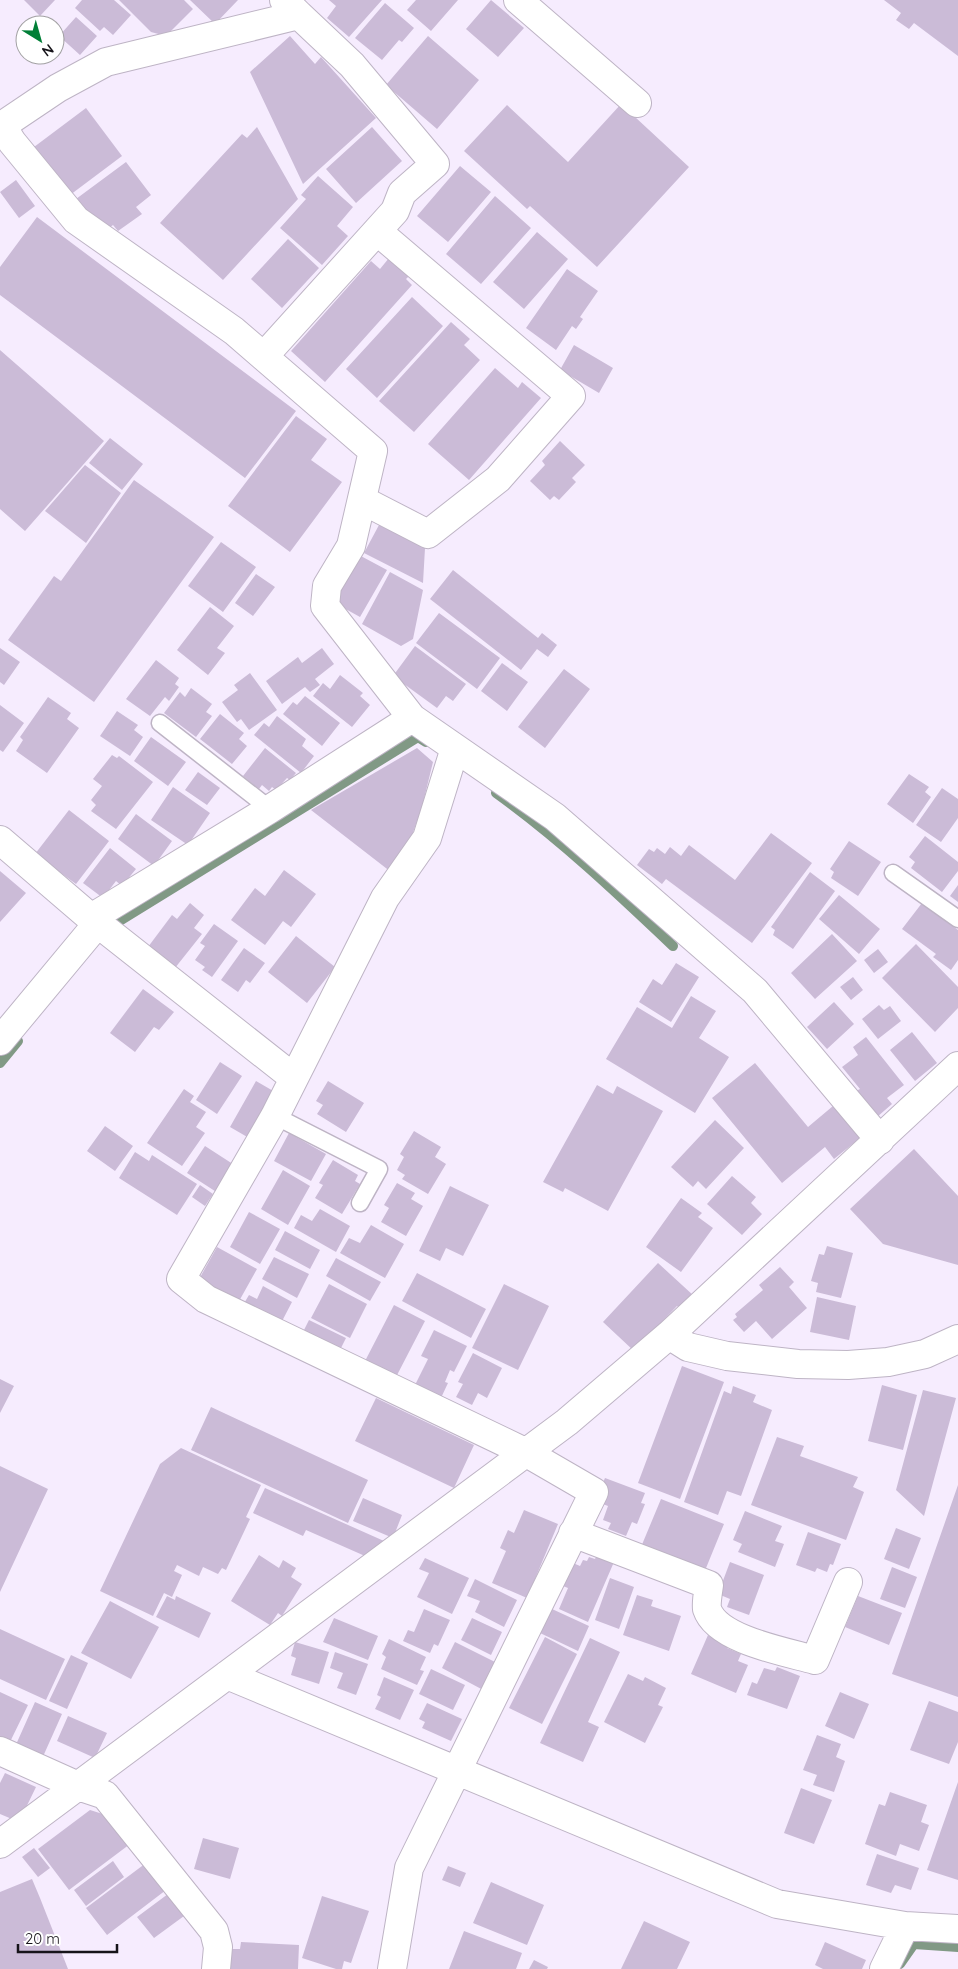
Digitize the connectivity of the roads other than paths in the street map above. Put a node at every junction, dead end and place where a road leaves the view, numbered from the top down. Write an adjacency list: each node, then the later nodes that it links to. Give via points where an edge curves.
1 (518, 0): 3 (street)
2 (292, 8): 4 (street, via 106,62 58,88); 5 (street, via 352,65 435,164 402,193 395,211)
3 (637, 102)
4 (1, 126): 6 (street, via 76,220 234,331)
5 (377, 231): 6 (street); 7 (street, via 571,396 498,479 428,534)
6 (264, 356): 7 (street, via 373,451)
7 (362, 500): 8 (street, via 351,546 327,586 325,606)
8 (412, 718): 10 (street); 11 (street)
9 (160, 723): 11 (lane)
10 (452, 755): 18 (street, via 427,838 385,898); 20 (street, via 555,817 755,991)
11 (270, 809): 15 (street)
12 (0, 840): 15 (street)
13 (893, 873): 14 (lane)
14 (958, 919)
15 (95, 920): 16 (street); 18 (street)
16 (0, 1042)
17 (958, 1066): 20 (street)
18 (294, 1078): 19 (street)
19 (275, 1116): 21 (lane, via 379,1169); 24 (street, via 181,1279 206,1299)
20 (880, 1140): 22 (street)
21 (360, 1203)
22 (669, 1335): 23 (street, via 688,1347 727,1356 798,1364 848,1365 888,1362 925,1354); 24 (street, via 567,1422)
23 (958, 1339)
24 (525, 1452): 25 (street, via 594,1492); 27 (street)
25 (573, 1533): 26 (street, via 709,1585 707,1609 718,1625 745,1640 815,1660); 29 (street)
26 (848, 1582)
27 (227, 1675): 29 (street); 30 (street)
28 (0, 1751): 30 (street)
29 (456, 1770): 32 (street, via 777,1904); 35 (street, via 409,1868)
30 (78, 1786): 31 (street); 34 (street, via 105,1795 214,1931 218,1947)
31 (0, 1844)
32 (905, 1926): 33 (street); 36 (street)
33 (958, 1928)
34 (216, 1969)
35 (392, 1969)
36 (884, 1969)

